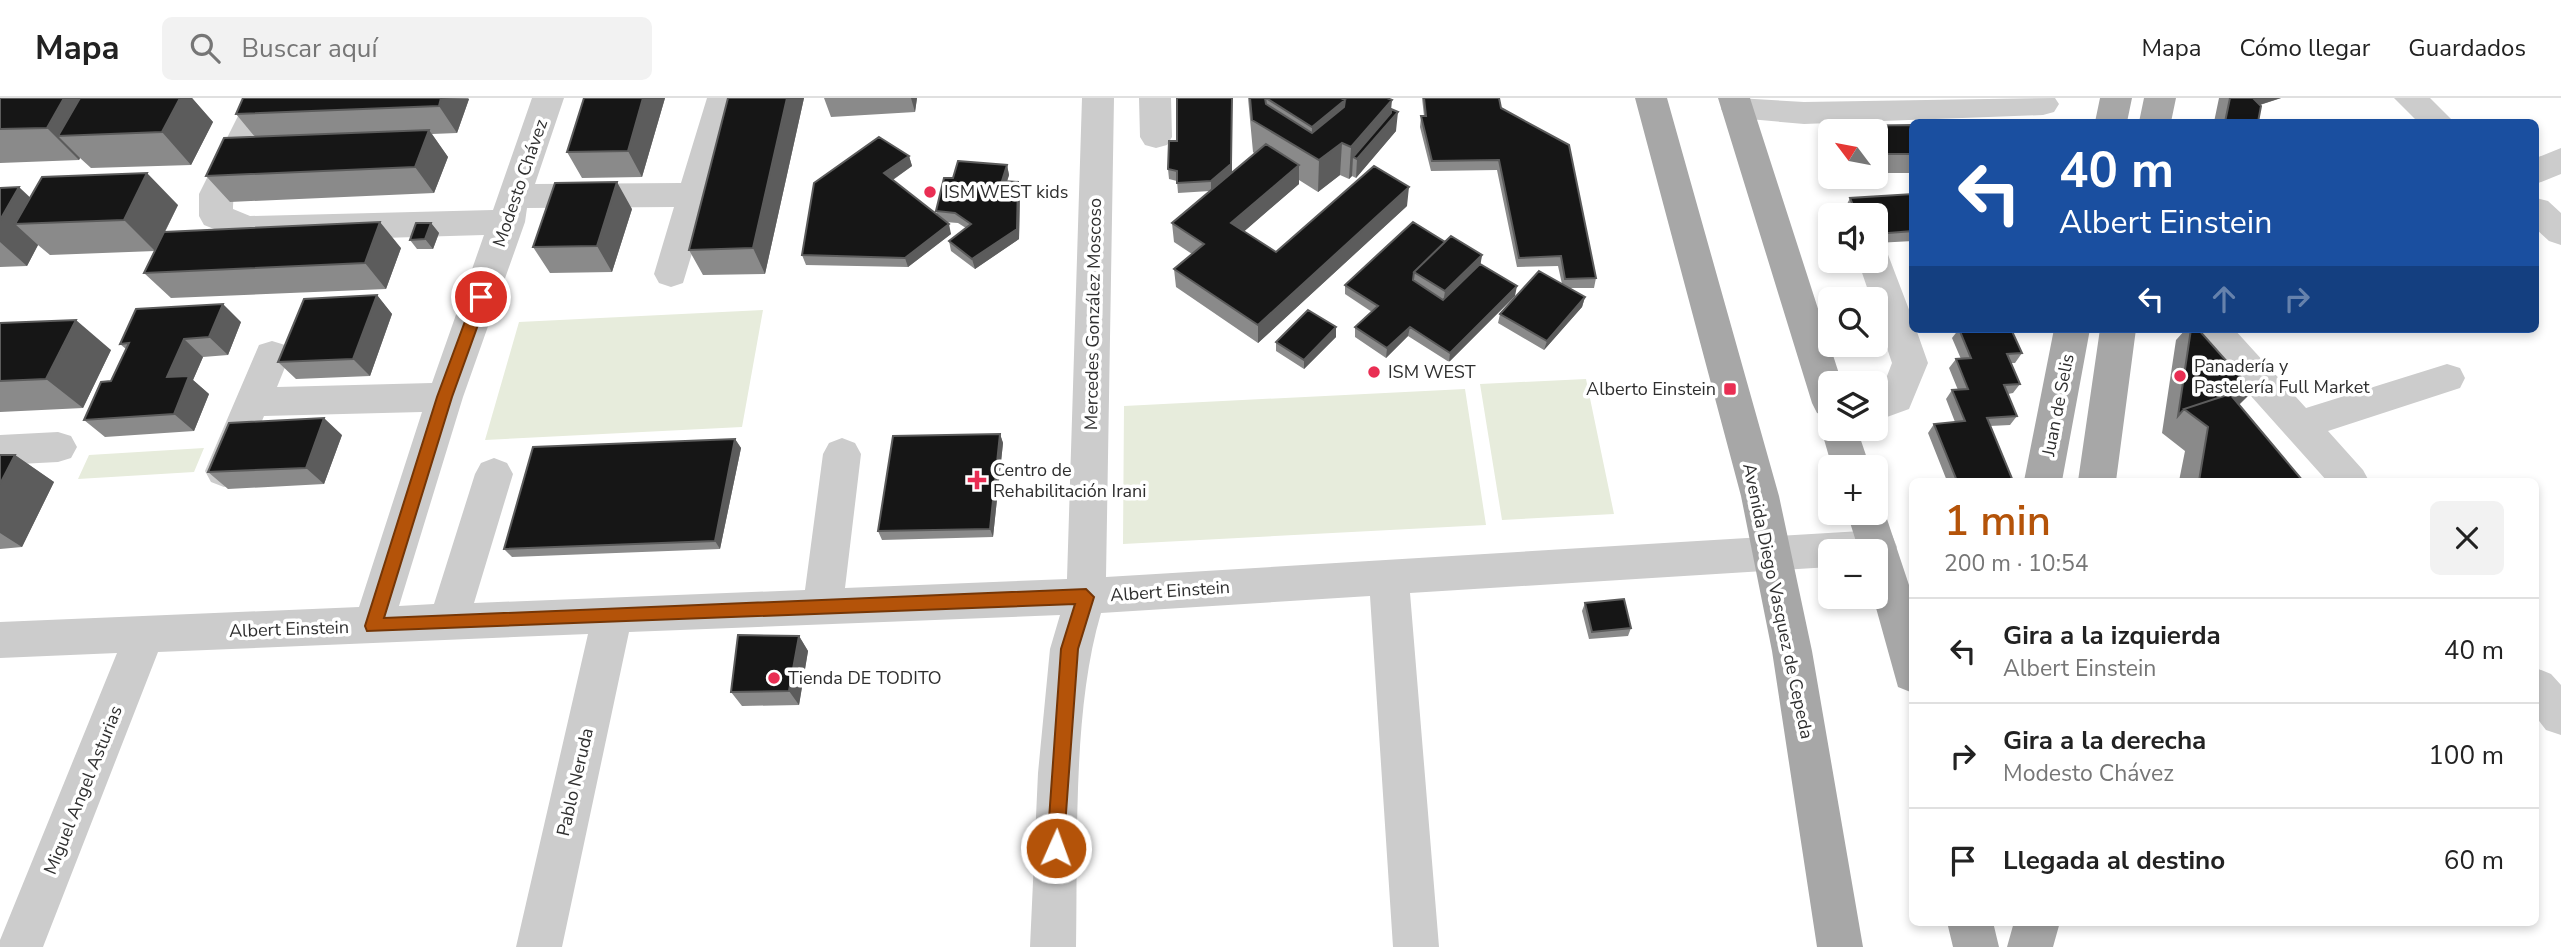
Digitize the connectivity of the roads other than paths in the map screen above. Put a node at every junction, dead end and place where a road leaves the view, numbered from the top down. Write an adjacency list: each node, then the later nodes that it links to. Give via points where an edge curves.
1 (264, 98): 19 (street, via 253,112 216,194 216,216 247,229)
2 (548, 98): 19 (street, Modesto Chávez)
3 (723, 98): 18 (street)
4 (1098, 98): 46 (street, Mercedes González Moscoso)
5 (1155, 98): 15 (street)
6 (1651, 98): 44 (main road, Avenida Diego Vasquez de Cepeda)
7 (2116, 98): 12 (main road)
8 (2160, 98): 13 (main road)
9 (2410, 98): 14 (street)
10 (1736, 103): 11 (street, via 1804,113); 28 (main road)
11 (2043, 104)
12 (2112, 119)
13 (2156, 119)
14 (2434, 119)
15 (1156, 137)
16 (2561, 160): 17 (street)
17 (2539, 171)
18 (695, 195): 19 (street); 23 (street)
19 (512, 209): 30 (street, Modesto Chávez)
20 (2539, 213): 21 (street)
21 (2561, 232)
22 (1879, 273): 32 (street, via 1910,363 1896,399)
23 (671, 274)
24 (2071, 333): 34 (main road, Juan de Selis)
25 (2117, 333): 38 (main road)
26 (2216, 333): 33 (street)
27 (272, 355): 31 (street)
28 (1820, 371)
29 (2447, 378): 33 (street)
30 (445, 397): 31 (street); 50 (street, Modesto Chávez)
31 (252, 402): 40 (street)
32 (1888, 402)
33 (2299, 425): 42 (street)
34 (2051, 440): 38 (main road); 41 (main road, Juan de Selis)
35 (58, 447): 36 (street)
36 (0, 450)
37 (842, 454): 47 (street)
38 (2099, 469)
39 (494, 474): 49 (street)
40 (221, 478)
41 (2044, 478)
42 (2347, 478)
43 (1872, 530): 44 (street, Albert Einstein); 51 (main road)
44 (1772, 554): 45 (street, Albert Einstein); 63 (main road, Avenida Diego Vasquez de Cepeda)
45 (1389, 578): 46 (street, Albert Einstein); 62 (street)
46 (1086, 597): 47 (street, Albert Einstein); 61 (street, Mercedes González Moscoso, via 1070,649 1059,773)
47 (823, 608): 48 (street, Albert Einstein)
48 (612, 617): 49 (street, Albert Einstein); 60 (street, Pablo Neruda)
49 (448, 623): 50 (street, Albert Einstein)
50 (373, 626): 52 (street, Albert Einstein)
51 (1907, 630)
52 (145, 634): 53 (street, Albert Einstein); 59 (street, Miguel Angel Asturias)
53 (0, 640)
54 (2539, 690): 55 (street)
55 (2561, 716)
56 (1971, 926): 64 (main road)
57 (1990, 926): 65 (main road)
58 (2036, 926): 66 (main road)
59 (20, 947)
60 (539, 947)
61 (1053, 947)
62 (1416, 947)
63 (1840, 947)
64 (1976, 947)
65 (1992, 947)
66 (2030, 947)

